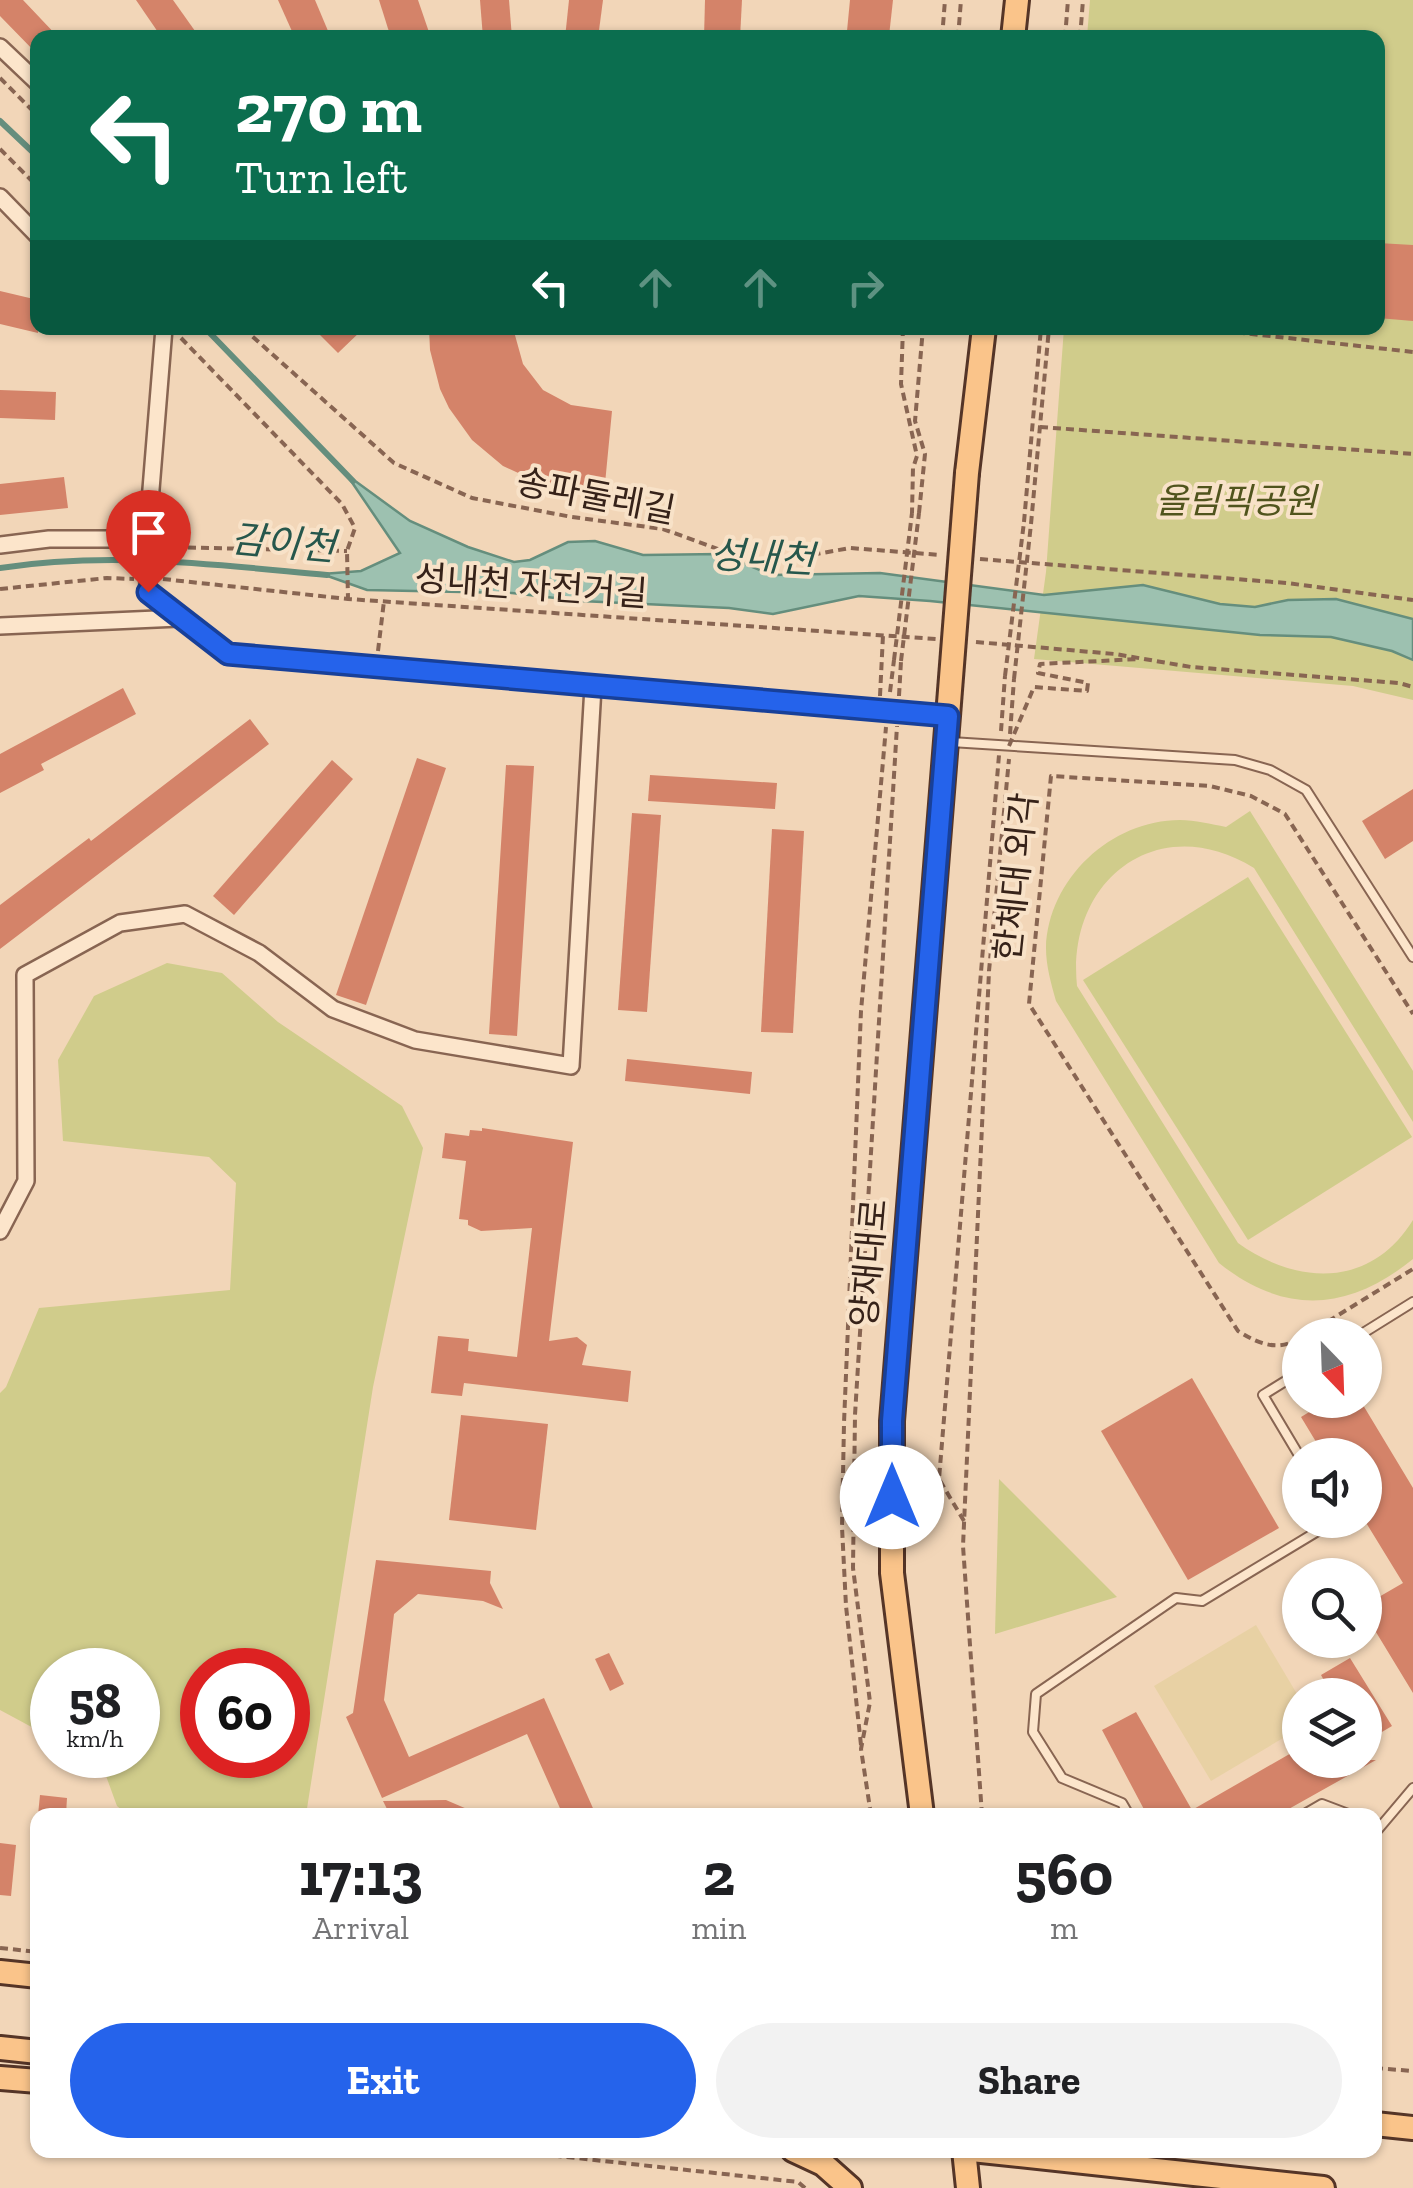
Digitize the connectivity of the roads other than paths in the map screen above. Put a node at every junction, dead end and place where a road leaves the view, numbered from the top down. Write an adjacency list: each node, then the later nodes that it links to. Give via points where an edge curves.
1 (1017, 0): 2 (main road)
2 (1014, 30)
3 (0, 47): 4 (street)
4 (30, 75)
5 (0, 197): 6 (street)
6 (30, 228)
7 (167, 335): 9 (street)
8 (983, 335): 14 (main road, 양재대로, bridge)
9 (153, 543): 10 (street, via 49,539); 11 (street, bridge, via 145,585)
10 (0, 545)
11 (179, 618): 12 (street); 13 (street, via 228,654)
12 (0, 626)
13 (593, 687): 14 (street); 17 (street, via 571,1066 415,1040 333,1008 259,953 184,914 120,923 25,976 26,1182)
14 (948, 716): 15 (main road, 양재대로)
15 (946, 742): 16 (lane, via 1234,760 1270,770 1306,790); 24 (main road, 양재대로, via 892,1421 892,1573)
16 (1413, 956)
17 (0, 1231)
18 (1413, 1302): 19 (lane)
19 (1382, 1321)
20 (1282, 1383): 21 (lane, via 1263,1395)
21 (1289, 1438)
22 (1306, 1538): 25 (lane, via 1202,1601 1176,1598 1036,1694 1033,1732 1062,1778)
23 (1413, 1788): 26 (lane)
24 (921, 1808)
25 (1125, 1808)
26 (1382, 1822)
27 (0, 1972): 28 (main road)
28 (30, 1975)
29 (0, 2048): 30 (main road)
30 (30, 2051)
31 (0, 2078): 32 (main road)
32 (30, 2081)
33 (1382, 2125): 34 (main road)
34 (1413, 2128)
35 (810, 2158): 39 (main road)
36 (965, 2158): 40 (main road)
37 (1039, 2158): 38 (main road)
38 (1206, 2178): 41 (main road); 42 (main road)
39 (850, 2188)
40 (968, 2188)
41 (1178, 2188)
42 (1323, 2188)

